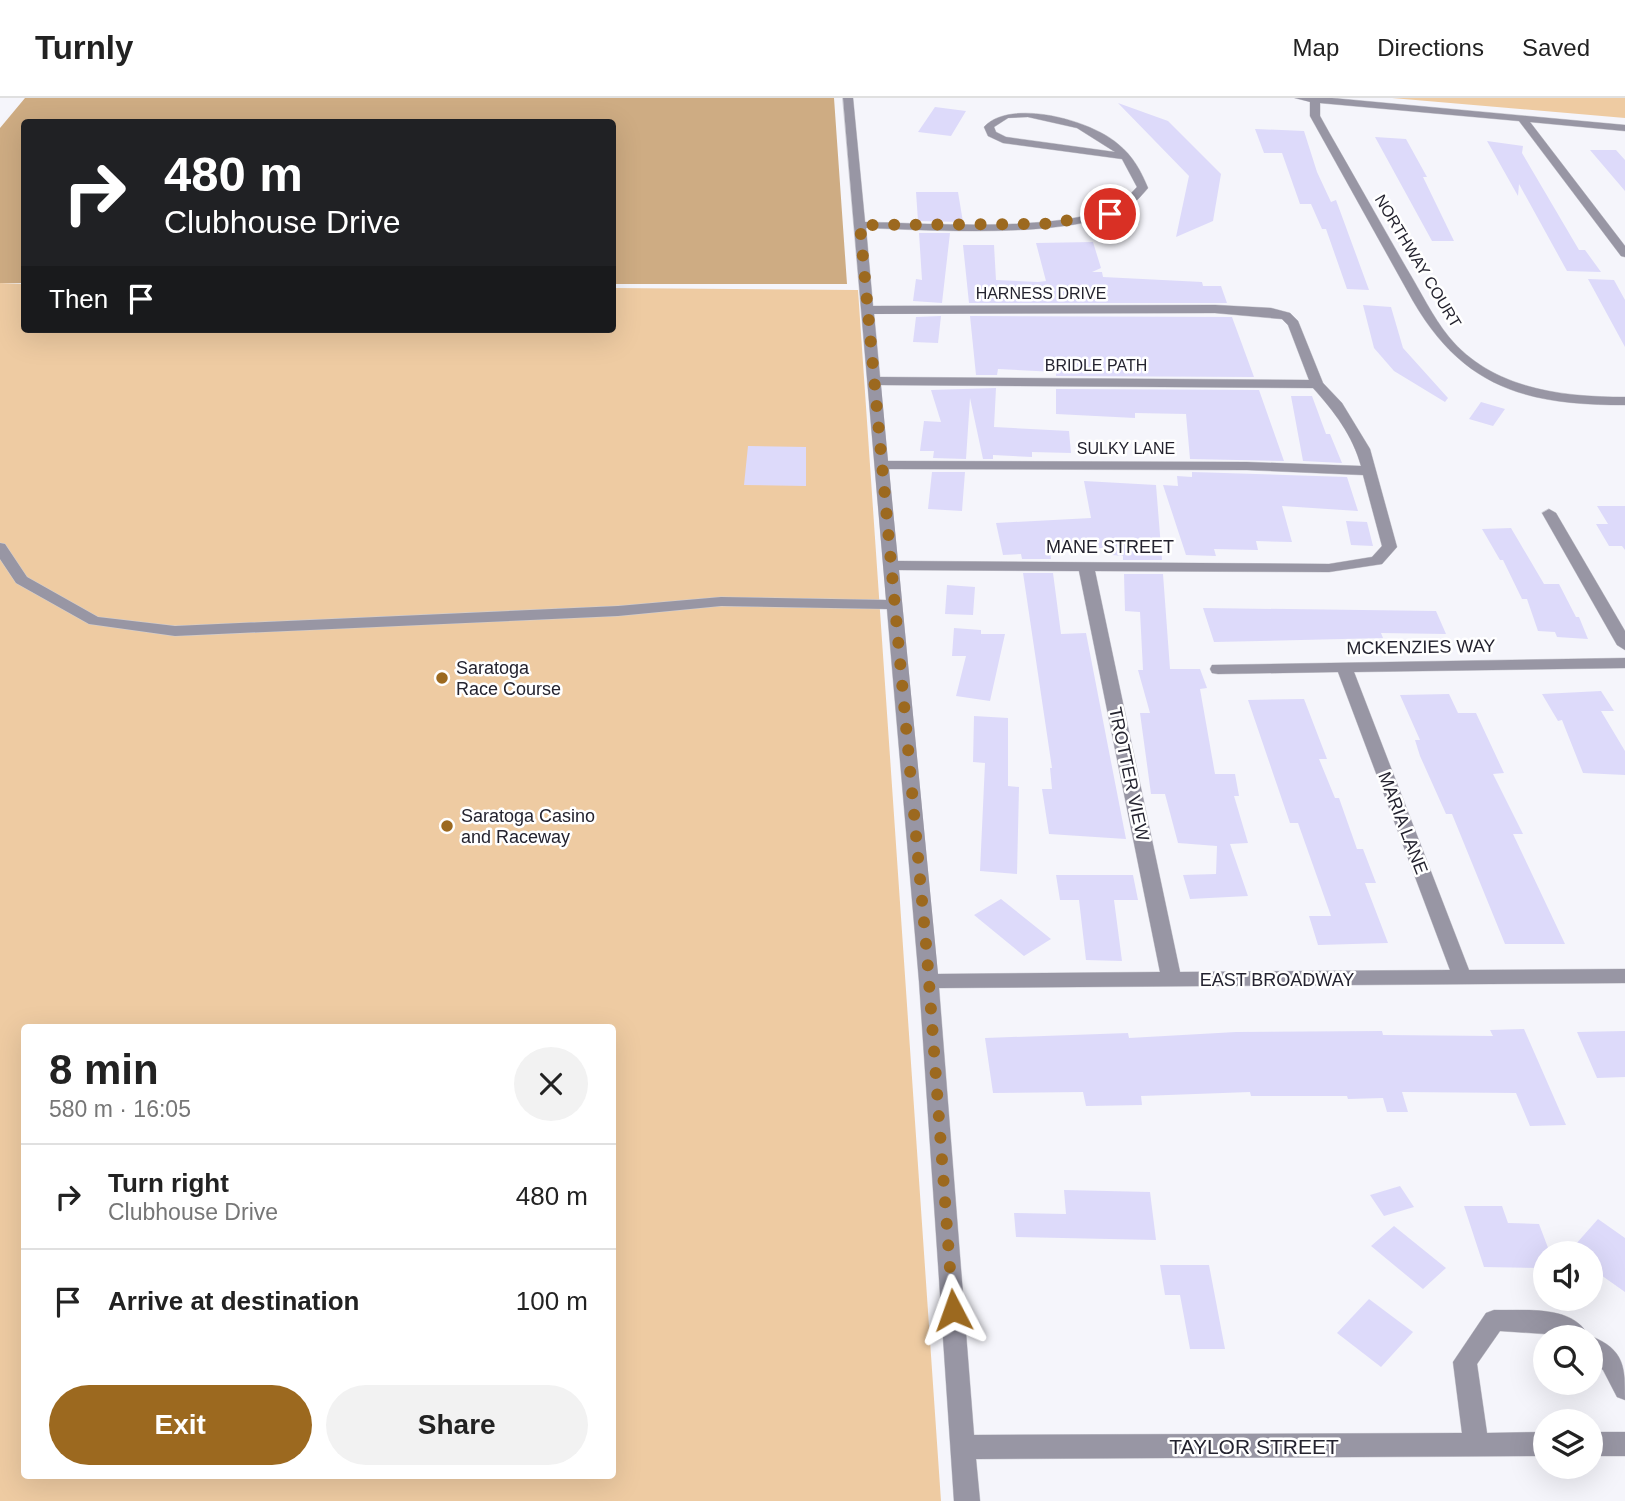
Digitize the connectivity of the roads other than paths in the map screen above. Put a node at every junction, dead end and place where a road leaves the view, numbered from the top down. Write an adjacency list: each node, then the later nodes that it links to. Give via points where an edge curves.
1 (848, 98): 7 (street)
2 (1300, 98): 3 (street)
3 (1315, 100): 4 (street); 12 (street, NORTHWAY COURT, via 1315,116 1453,350 1488,374 1538,394 1587,402)
4 (1522, 118): 5 (street); 8 (street)
5 (1625, 128)
6 (1124, 156): 6 (street, via 1085,127 1052,116 1003,116 989,127 992,134 1015,143); 7 (street, via 1138,171 1143,188 1137,198 1110,214 1044,224)
7 (860, 225): 9 (street)
8 (1625, 254)
9 (868, 310): 10 (street); 11 (street, HARNESS DRIVE, via 1270,312 1291,320)
10 (874, 381): 11 (street, BRIDLE PATH); 13 (street)
11 (1317, 384): 14 (street, via 1352,427)
12 (1625, 401)
13 (881, 465): 14 (street, SULKY LANE); 17 (street)
14 (1370, 471): 18 (street, MANE STREET, via 1390,547 1377,561 1329,568)
15 (1549, 513): 20 (street)
16 (0, 547): 19 (street, via 21,580 94,621 175,631 618,611 660,604 787,600)
17 (891, 565): 18 (street, MANE STREET); 19 (street)
18 (1086, 566): 27 (street, TROTTER VIEW)
19 (895, 605): 26 (street)
20 (1625, 645)
21 (1625, 663): 22 (street, MCKENZIES WAY)
22 (1344, 667): 23 (street, MCKENZIES WAY); 25 (street, MARIA LANE)
23 (1218, 669)
24 (1625, 976): 25 (street, EAST BROADWAY)
25 (1463, 979): 27 (street, EAST BROADWAY)
26 (929, 981): 27 (street, EAST BROADWAY); 35 (street)
27 (1172, 981)
28 (1560, 1325): 31 (street, via 1494,1320 1465,1362)
29 (1603, 1356): 30 (street)
30 (1625, 1389)
31 (1476, 1444): 32 (street, TAYLOR STREET); 35 (street, TAYLOR STREET)
32 (1533, 1444)
33 (1603, 1444): 34 (street)
34 (1625, 1444)
35 (962, 1447): 36 (street)
36 (967, 1501)

